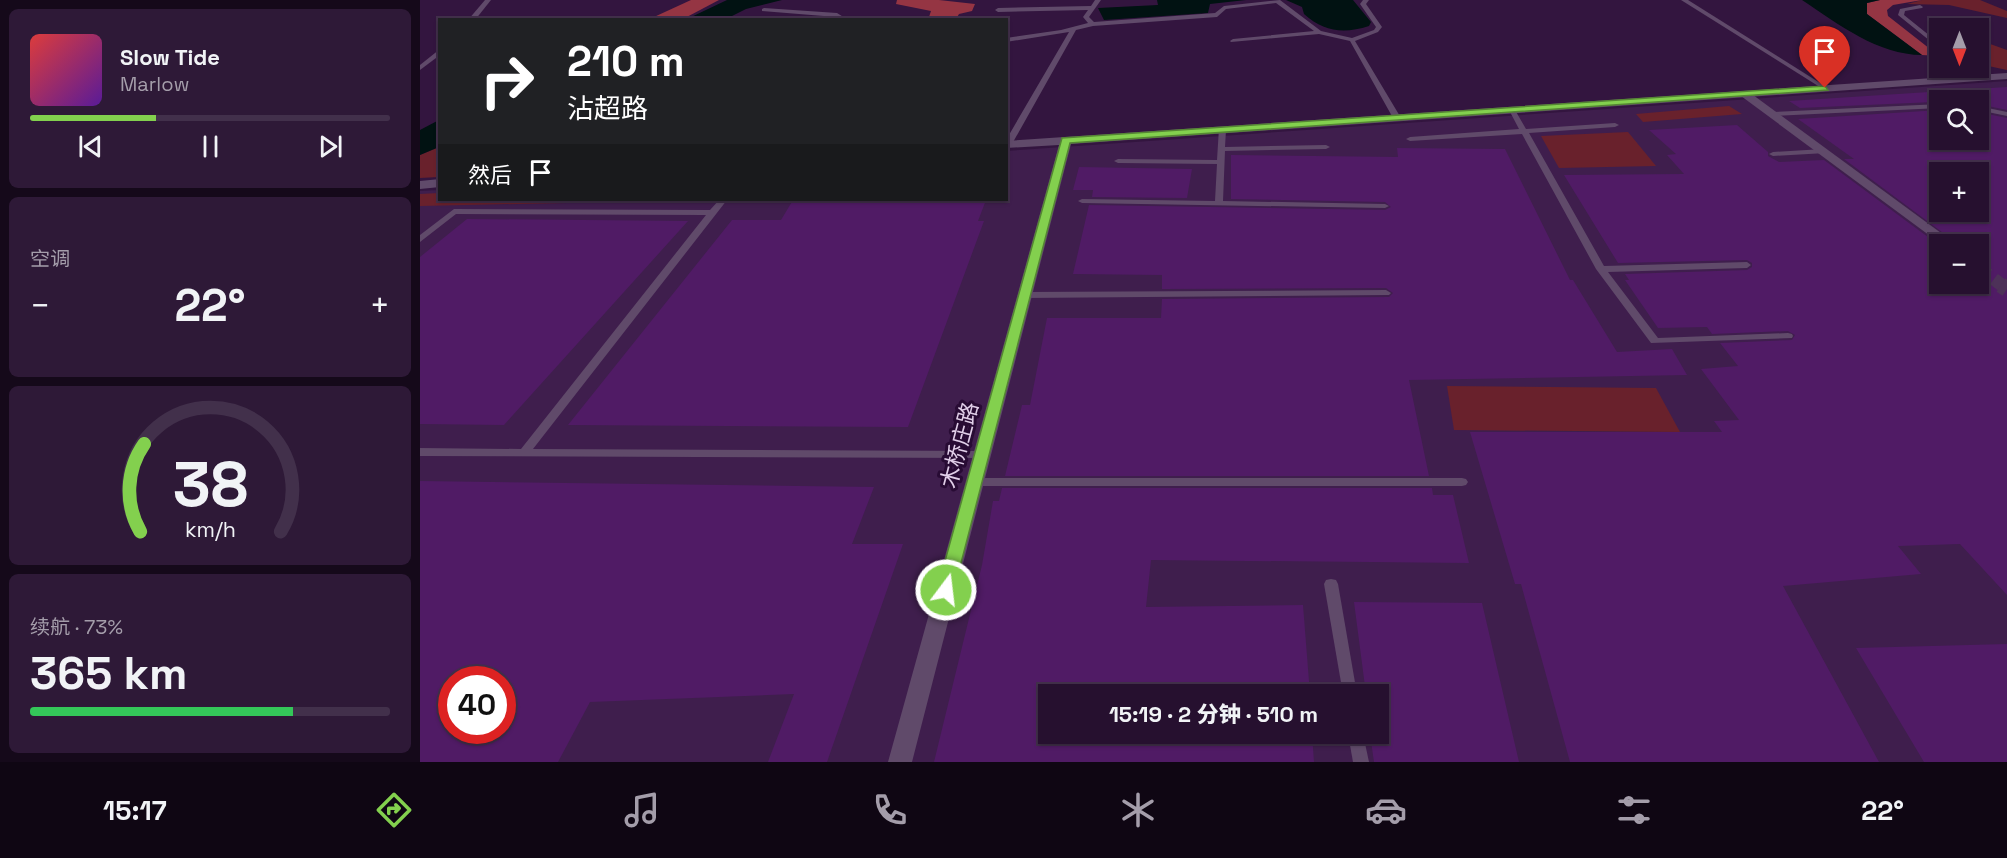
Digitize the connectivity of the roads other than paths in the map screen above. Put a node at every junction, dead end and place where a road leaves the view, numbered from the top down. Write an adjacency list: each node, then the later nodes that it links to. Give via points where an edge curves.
1 (488, 0): 10 (lane)
2 (1098, 0): 7 (lane)
3 (1276, 0): 12 (lane, via 1224,8 1217,15); 14 (lane)
4 (1366, 0): 17 (lane, via 1363,4 1379,27)
5 (1684, 0): 24 (lane)
6 (1920, 7): 15 (lane, via 1902,10 1901,15)
7 (1092, 8): 9 (lane); 12 (lane, via 1086,17)
8 (764, 10): 11 (lane)
9 (998, 10)
10 (473, 18)
11 (842, 18)
12 (1092, 24): 13 (lane)
13 (1073, 30): 16 (lane); 37 (lane)
14 (1319, 32): 17 (lane); 18 (lane)
15 (1929, 38)
16 (1008, 39)
17 (1352, 40): 31 (lane)
18 (1233, 41)
19 (438, 53): 20 (lane)
20 (420, 68)
21 (1989, 75): 23 (lane)
22 (2007, 76): 23 (street)
23 (1993, 77): 24 (street)
24 (1825, 88): 25 (street)
25 (1745, 94): 28 (street); 30 (street)
26 (1929, 107): 30 (lane)
27 (1989, 109): 29 (lane)
28 (1512, 110): 31 (street); 34 (lane)
29 (2005, 111)
30 (1773, 114): 41 (street)
31 (1397, 118): 33 (street)
32 (1615, 125): 34 (lane)
33 (1222, 130): 36 (street); 40 (lane)
34 (1524, 132): 35 (lane); 55 (lane)
35 (1410, 139)
36 (1066, 140): 38 (street); 57 (street, 木桥庄路)
37 (1008, 142)
38 (1008, 144)
39 (1326, 147): 40 (lane)
40 (1221, 149): 44 (lane)
41 (1823, 151): 42 (lane); 52 (street)
42 (1773, 154)
43 (1118, 161): 44 (lane)
44 (1221, 162): 49 (lane)
45 (438, 183): 46 (street)
46 (420, 185)
47 (722, 201): 51 (lane)
48 (1082, 201): 49 (lane)
49 (1219, 203): 50 (lane)
50 (1385, 206)
51 (713, 213): 53 (lane, via 454,211); 60 (lane)
52 (1935, 234)
53 (420, 239)
54 (1747, 265): 55 (lane)
55 (1601, 269): 58 (lane, via 1655,340)
56 (1386, 293): 57 (lane)
57 (1024, 295): 61 (street, 木桥庄路)
58 (1788, 336)
59 (420, 452): 60 (lane)
60 (524, 453): 61 (lane)
61 (982, 455): 62 (street, 木桥庄路)
62 (974, 482): 63 (lane); 67 (street, 木桥庄路)
63 (1462, 482)
64 (1331, 584): 65 (lane)
65 (1348, 684)
66 (1358, 744): 68 (lane)
67 (900, 762)
68 (1361, 762)

